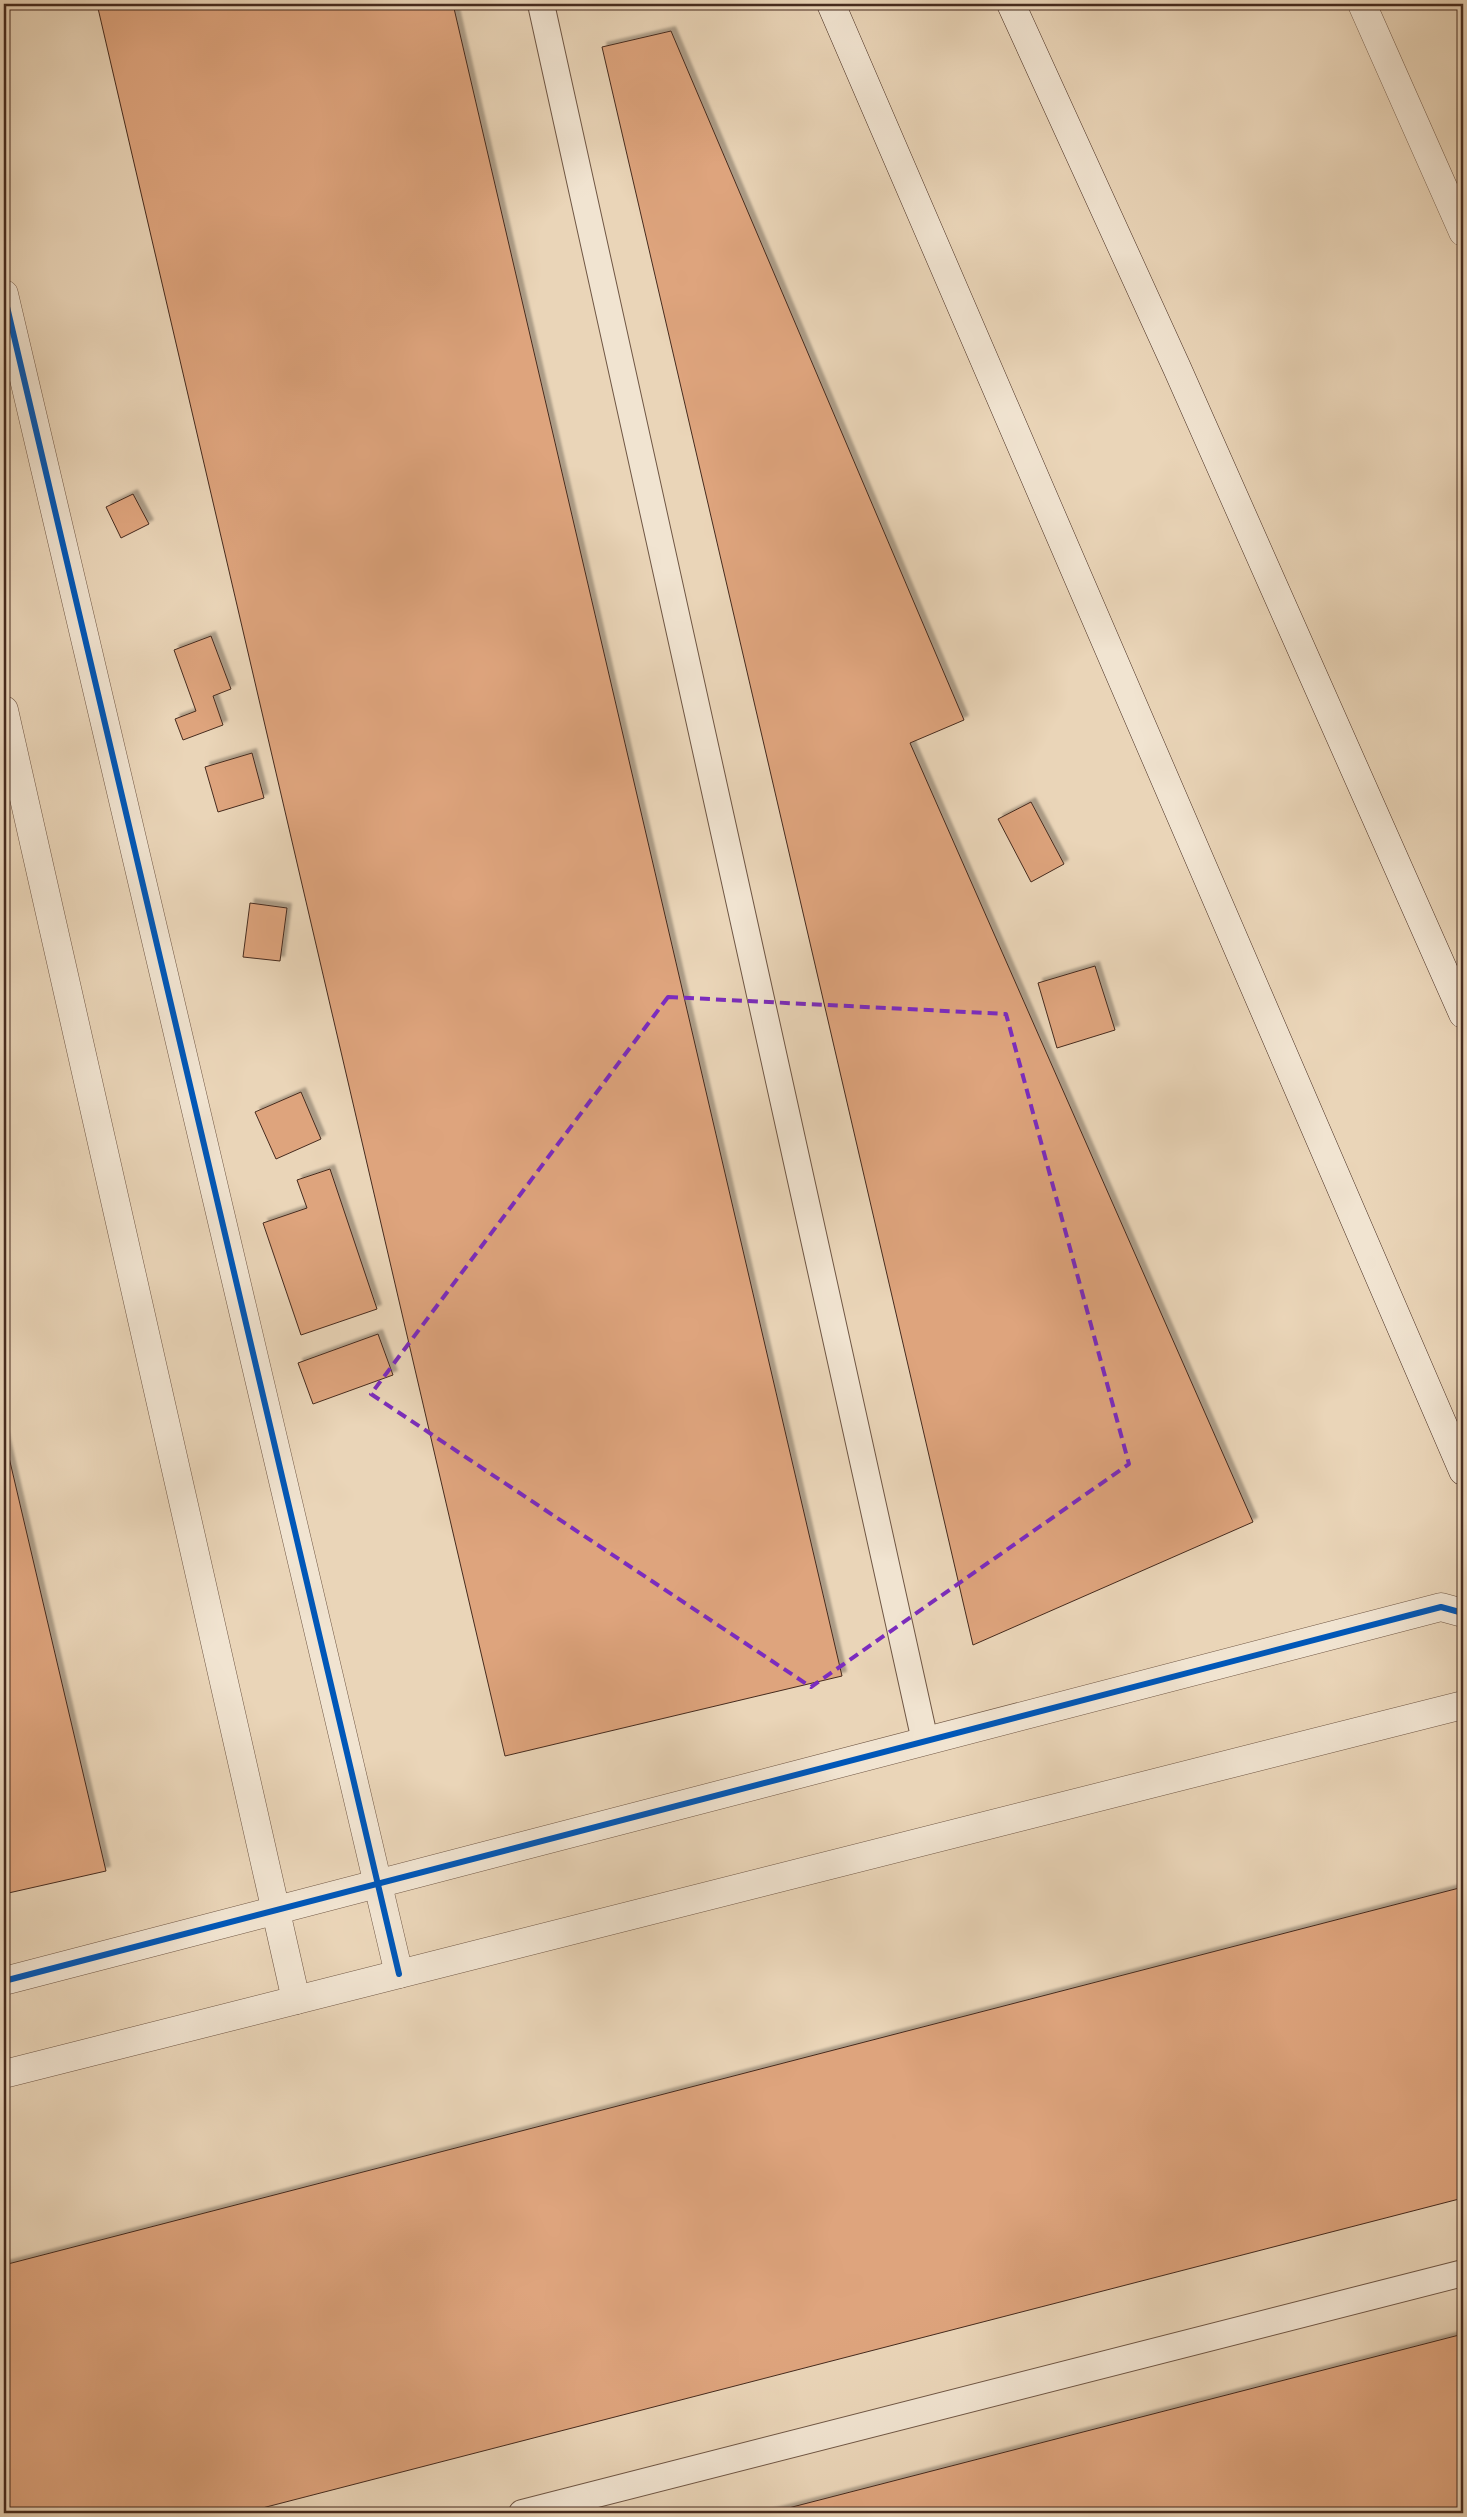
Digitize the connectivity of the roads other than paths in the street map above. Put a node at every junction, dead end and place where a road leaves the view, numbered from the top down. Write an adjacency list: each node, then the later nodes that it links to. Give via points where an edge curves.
1 (541, 4): 12 (lane)
2 (831, 4): 9 (street)
3 (1011, 4): 8 (street, via 1181,377)
4 (1362, 4): 5 (street)
5 (1463, 232)
6 (4, 294): 13 (street)
7 (4, 710): 14 (street)
8 (1463, 1014)
9 (1463, 1471)
10 (1463, 1612): 12 (street, via 1441,1607)
11 (1463, 1705): 15 (street)
12 (925, 1740): 13 (street)
13 (378, 1883): 14 (street); 15 (street)
14 (276, 1910): 16 (street); 17 (street)
15 (399, 1974): 17 (street)
16 (4, 1980)
17 (296, 2000): 18 (street)
18 (4, 2074)
19 (1463, 2273): 20 (lane)
20 (522, 2513)

